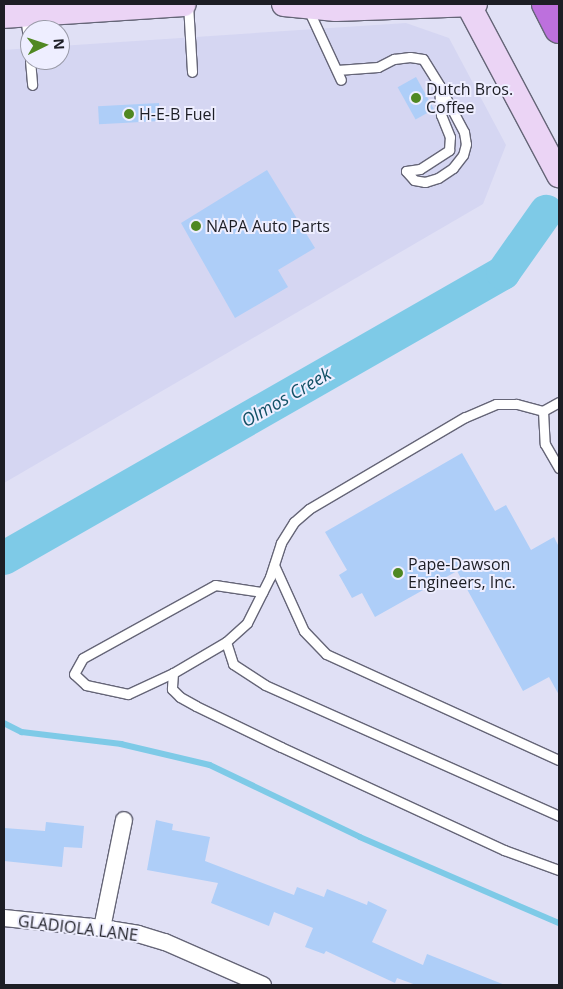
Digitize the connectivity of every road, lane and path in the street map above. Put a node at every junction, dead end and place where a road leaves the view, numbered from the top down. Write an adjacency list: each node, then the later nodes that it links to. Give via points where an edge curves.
1 (177, 4): 6 (main road); 11 (lane)
2 (468, 4): 3 (main road); 5 (main road, via 336,9); 15 (main road)
3 (475, 4)
4 (546, 4): 7 (highway)
5 (296, 5): 10 (lane)
6 (13, 12): 8 (lane)
7 (559, 28)
8 (20, 30)
9 (31, 70): 13 (lane)
10 (337, 70): 12 (lane); 14 (lane, via 378,67 394,59 424,59)
11 (192, 72)
12 (342, 80)
13 (32, 85)
14 (439, 85): 14 (lane, via 464,132 464,155 438,178 425,182 414,180 406,171 420,169 449,150 450,137 441,115)
15 (559, 175)
16 (559, 402): 17 (lane)
17 (543, 411): 18 (lane, via 545,444); 19 (lane, via 516,404 496,404 465,417 309,509 294,522 281,543)
18 (559, 470)
19 (274, 565): 20 (lane); 23 (lane, via 304,631 326,654)
20 (262, 592): 21 (lane, via 247,623); 22 (lane, via 215,585 83,658 74,674 86,685 128,694)
21 (226, 642): 22 (lane); 24 (lane, via 233,664 265,685)
22 (174, 673): 26 (lane, via 172,688 196,706 504,850)
23 (559, 760)
24 (559, 816)
25 (124, 820): 28 (street)
26 (559, 870)
27 (4, 918): 28 (street, GLADIOLA LANE)
28 (102, 928): 29 (street, GLADIOLA LANE, via 164,942)
29 (263, 985)

